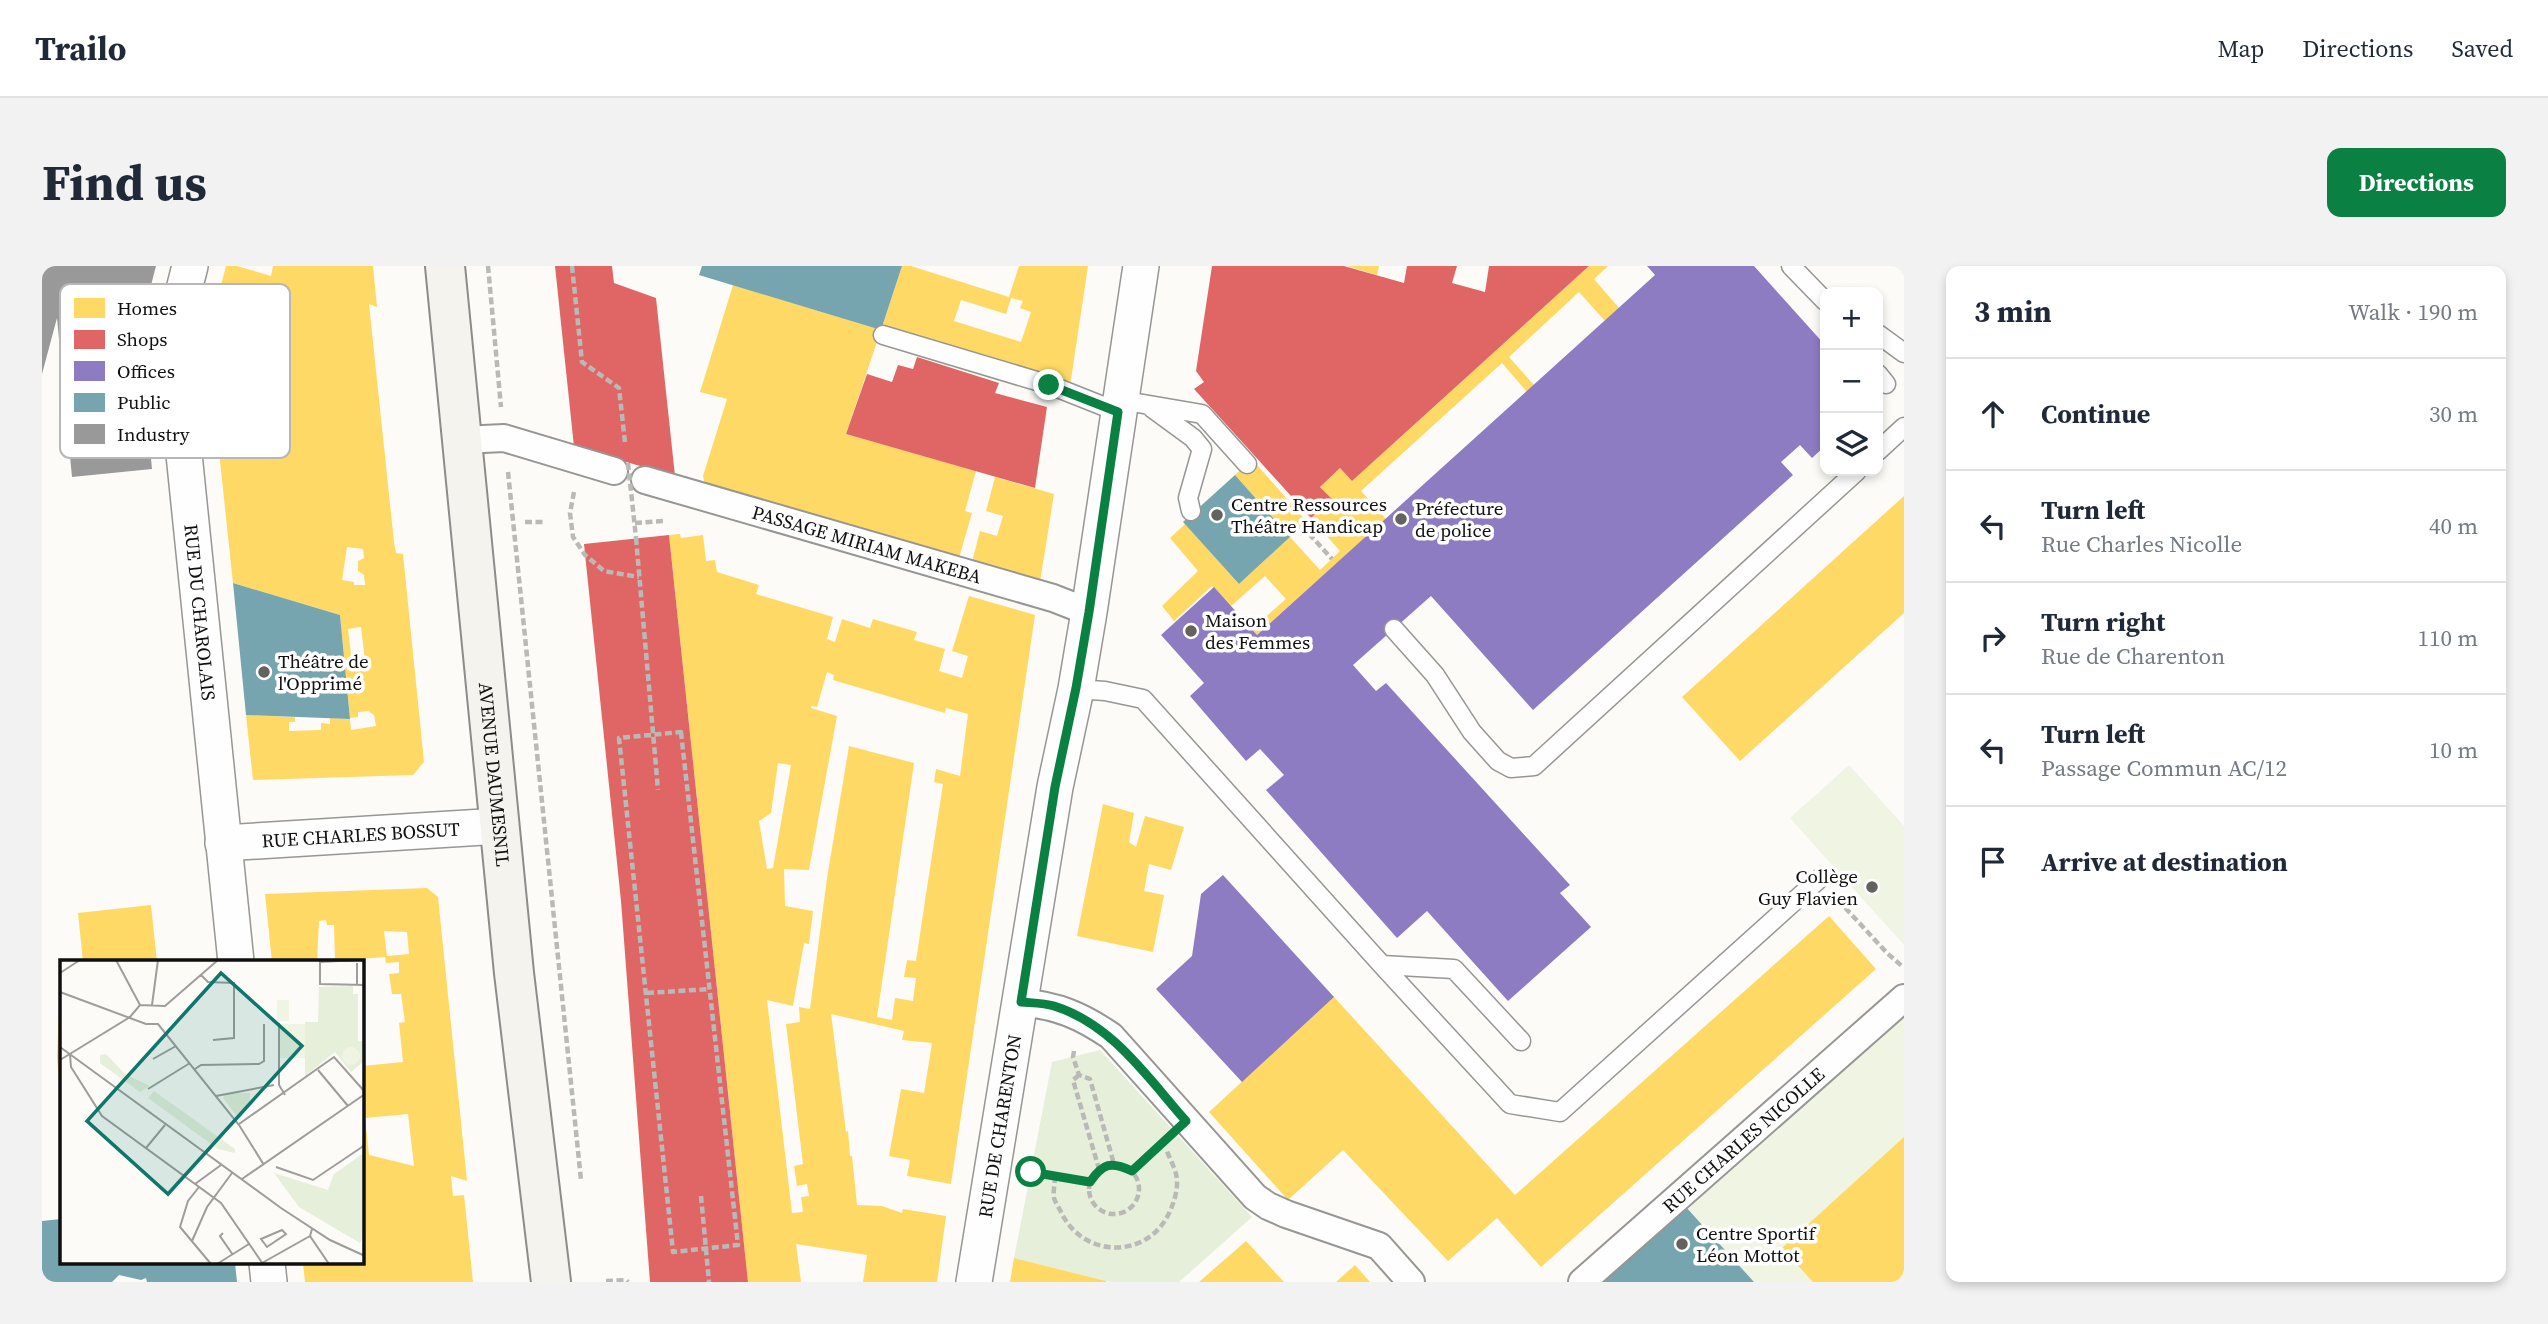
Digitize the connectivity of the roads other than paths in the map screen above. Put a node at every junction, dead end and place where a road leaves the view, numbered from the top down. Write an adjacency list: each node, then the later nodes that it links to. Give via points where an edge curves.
1 (190, 266): 5 (street, RUE DU CHAROLAIS)
2 (446, 266): 12 (main road, AVENUE DAUMESNIL)
3 (1141, 266): 10 (street, RUE DE CHARENTON)
4 (1791, 266): 6 (lane)
5 (185, 284)
6 (1820, 296)
7 (883, 335): 10 (lane)
8 (1883, 338): 9 (lane)
9 (1904, 353)
10 (1129, 406): 15 (lane, via 1202,414); 17 (lane, via 1193,438 1202,449 1188,498); 18 (street, RUE DE CHARENTON)
11 (1904, 427): 13 (lane)
12 (461, 440): 18 (street, PASSAGE MIRIAM MAKEBA, via 504,438 629,471); 21 (main road, AVENUE DAUMESNIL)
13 (1883, 446)
14 (184, 458): 22 (street, RUE DU CHAROLAIS)
15 (1247, 464)
16 (1852, 476): 19 (lane, via 1534,766 1511,768 1498,761 1472,732 1435,675)
17 (1191, 511)
18 (1089, 612): 20 (street, RUE DE CHARENTON)
19 (1394, 629)
20 (1076, 688): 25 (lane, via 1143,699); 27 (street, RUE DE CHARENTON, via 1055,787)
21 (500, 826): 22 (street, RUE CHARLES BOSSUT); 31 (main road, AVENUE DAUMESNIL)
22 (223, 843): 24 (street, RUE DU CHAROLAIS)
23 (1819, 879): 25 (lane, via 1560,1112 1510,1104)
24 (236, 960)
25 (1382, 965): 28 (lane, via 1454,969)
26 (1904, 998): 34 (street, RUE CHARLES NICOLLE)
27 (1021, 1002): 32 (street, RUE DE CHARENTON); 33 (street, via 1051,1005 1111,1036 1255,1197 1268,1206 1379,1246)
28 (1521, 1041)
29 (267, 1264): 30 (street)
30 (269, 1282)
31 (551, 1282)
32 (974, 1282)
33 (1411, 1282)
34 (1582, 1282)

